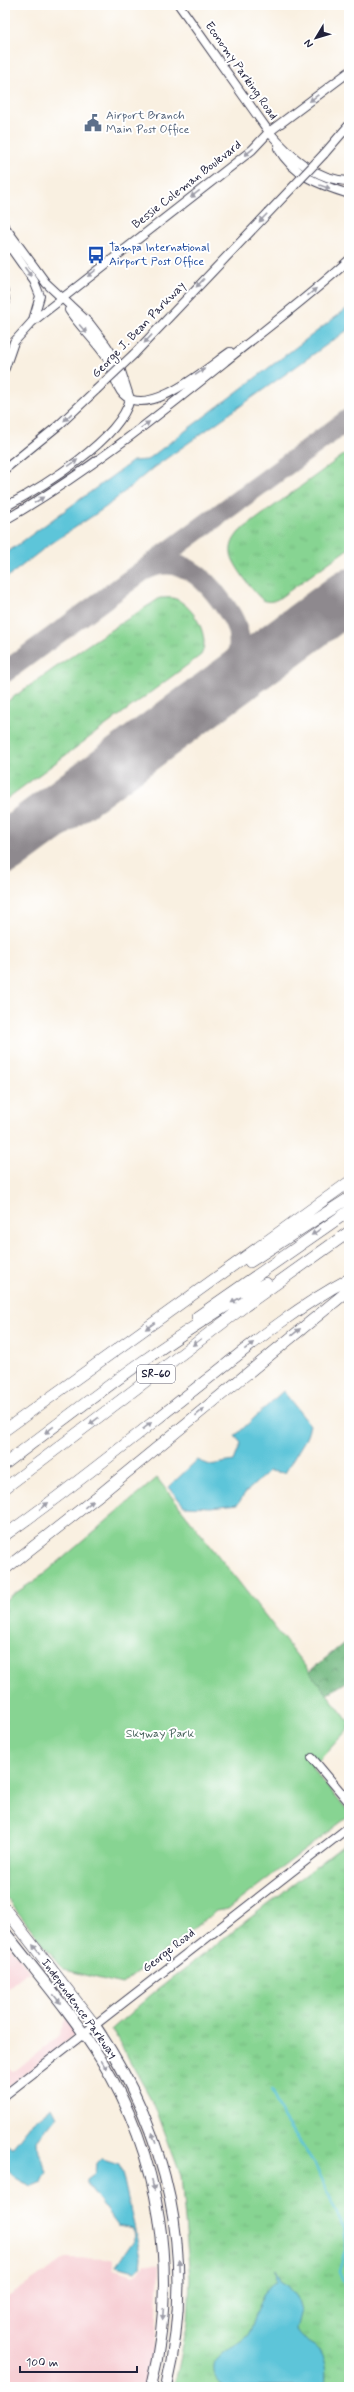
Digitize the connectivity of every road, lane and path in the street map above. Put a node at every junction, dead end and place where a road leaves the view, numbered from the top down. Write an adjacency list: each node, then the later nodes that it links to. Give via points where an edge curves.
1 (179, 5): 5 (street, Economy Parking Road)
2 (349, 72): 5 (street, Bessie Coleman Boulevard, one-way to 5)
3 (349, 125): 6 (street)
4 (349, 131): 6 (street, George J. Bean Parkway)
5 (269, 132): 7 (street, via 299,163 323,175); 8 (street, one-way to 8, via 281,154 299,173 320,185); 12 (street, Bessie Coleman Boulevard, one-way to 12, via 252,150)
6 (324, 154): 17 (street, George J. Bean Parkway, one-way to 17, bridge, via 134,354 59,426)
7 (349, 181)
8 (349, 194)
9 (5, 227): 12 (street)
10 (5, 240): 14 (street, one-way to 14, via 34,281 40,296)
11 (349, 260): 13 (street, one-way to 11)
12 (60, 298): 14 (street, Bessie Coleman Boulevard); 16 (street, via 107,357 119,389)
13 (282, 316): 16 (street, one-way to 13, via 143,402 168,394); 19 (street, one-way to 13, via 73,477)
14 (32, 322): 15 (street, Bessie Coleman Boulevard, via 14,342)
15 (5, 368)
16 (130, 399): 18 (street, one-way to 16, via 106,438 118,425)
17 (5, 469)
18 (5, 507)
19 (5, 520)
20 (349, 1182): 26 (highway)
21 (349, 1198): 26 (highway, via 269,1251)
22 (349, 1211): 30 (highway, one-way to 30, via 243,1283 127,1368)
23 (349, 1232): 24 (highway, SR-60 / SR-60)
24 (307, 1260): 30 (highway, one-way to 30, via 228,1305); 33 (highway, SR-60 / SR-60, one-way to 33)
25 (349, 1279): 34 (highway, one-way to 25, via 254,1343 323,1294)
26 (205, 1288): 31 (highway, one-way to 31)
27 (349, 1290): 29 (highway)
28 (349, 1298): 29 (highway)
29 (335, 1300): 35 (highway, one-way to 29, via 103,1492)
30 (101, 1391): 32 (highway, one-way to 32)
31 (5, 1430)
32 (5, 1464)
33 (5, 1488)
34 (5, 1535)
35 (5, 1569)
36 (312, 1758): 37 (street)
37 (349, 1802)
38 (349, 1827): 41 (street, George Road)
39 (5, 1909): 41 (highway, one-way to 39)
40 (5, 1932): 42 (main road, Independence Parkway, one-way to 42)
41 (94, 2024): 42 (street, George Road); 45 (main road, Independence Parkway, one-way to 41, via 179,2304 179,2262 173,2207 146,2116 120,2064)
42 (82, 2033): 43 (street, George Road); 44 (main road, Independence Parkway, one-way to 44, via 106,2068 126,2107 140,2142 155,2195 163,2251 164,2297 161,2337)
43 (5, 2095)
44 (151, 2387)
45 (166, 2387)

